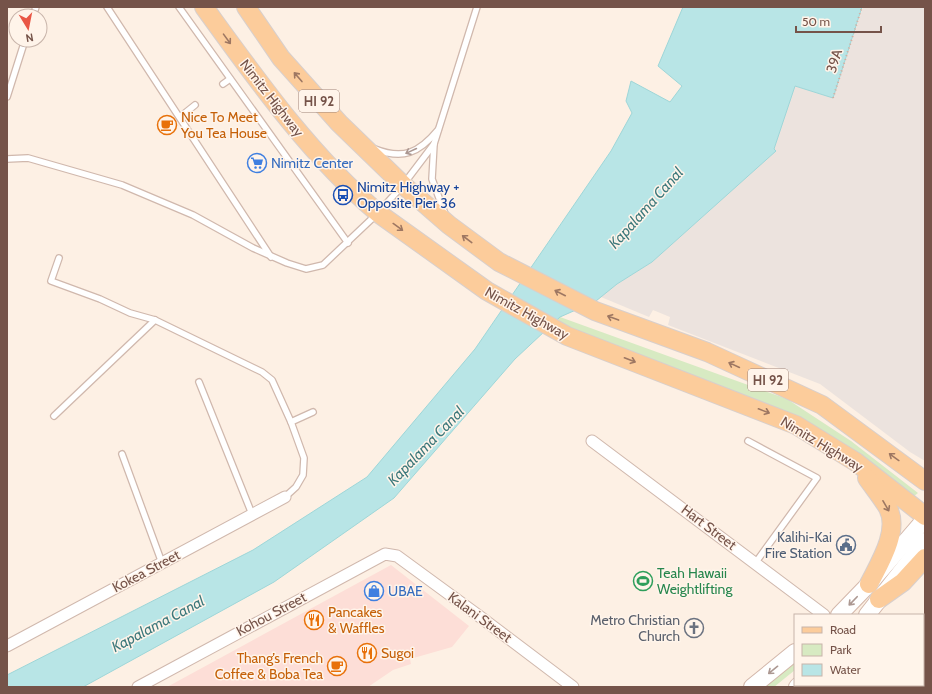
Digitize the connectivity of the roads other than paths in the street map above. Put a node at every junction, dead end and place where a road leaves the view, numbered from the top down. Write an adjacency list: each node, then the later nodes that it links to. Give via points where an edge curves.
1 (107, 7): 11 (lane)
2 (179, 7): 7 (lane)
3 (204, 7): 17 (main road, Nimitz Highway / HI 92, one-way to 17, via 309,146)
4 (246, 7): 12 (main road, Nimitz Highway / HI 92, one-way to 4, via 281,58)
5 (477, 7): 13 (lane)
6 (22, 48): 9 (lane)
7 (230, 79): 8 (lane); 19 (lane)
8 (223, 84)
9 (7, 97)
10 (195, 105): 11 (lane)
11 (180, 117): 20 (lane)
12 (339, 123): 13 (lane, one-way to 12, via 427,142 403,155 389,154 367,146); 16 (main road, Nimitz Highway / HI 92)
13 (440, 126): 14 (lane)
14 (434, 144): 16 (lane); 18 (lane, via 432,179)
15 (7, 159): 20 (lane, via 28,158 122,184 193,215)
16 (403, 186): 17 (lane); 18 (main road, Nimitz Highway / HI 92)
17 (378, 213): 19 (lane); 30 (main road, Nimitz Highway / HI 92, one-way to 30, via 487,291 567,336 781,418)
18 (449, 225): 31 (main road, Nimitz Highway / HI 92, one-way to 18, via 822,405 707,352 595,311 498,262)
19 (348, 243): 20 (lane, via 323,265 312,269 294,266)
20 (272, 257)
21 (59, 258): 22 (lane, via 52,281 130,313)
22 (155, 320): 25 (lane); 26 (lane, via 262,372 272,380)
23 (199, 382): 33 (lane)
24 (313, 412): 26 (lane)
25 (54, 416)
26 (291, 422): 32 (lane, via 304,458 303,475 296,487)
27 (592, 441): 39 (street, Hart Street)
28 (748, 441): 39 (lane, via 817,478)
29 (122, 454): 40 (lane)
30 (856, 462): 34 (main road, Nimitz Highway / HI 92); 41 (main road, one-way to 41, via 889,510 891,530 887,548)
31 (917, 473)
32 (285, 497): 33 (street, Kokea Street)
33 (252, 514): 40 (street, Kokea Street)
34 (925, 516)
35 (925, 519): 41 (main road)
36 (925, 541): 42 (main road)
37 (385, 554): 48 (street, Kohou Street); 49 (street, Kalani Street, via 397,556)
38 (925, 558): 42 (main road, via 903,582)
39 (756, 562): 43 (street, Hart Street)
40 (162, 563): 46 (street, Kokea Street)
41 (869, 584): 44 (main road, one-way to 44)
42 (879, 599): 45 (main road)
43 (823, 614)
44 (840, 614)
45 (868, 614)
46 (7, 646)
47 (794, 653): 50 (main road, one-way to 50)
48 (138, 687)
49 (573, 687)
50 (752, 687)

